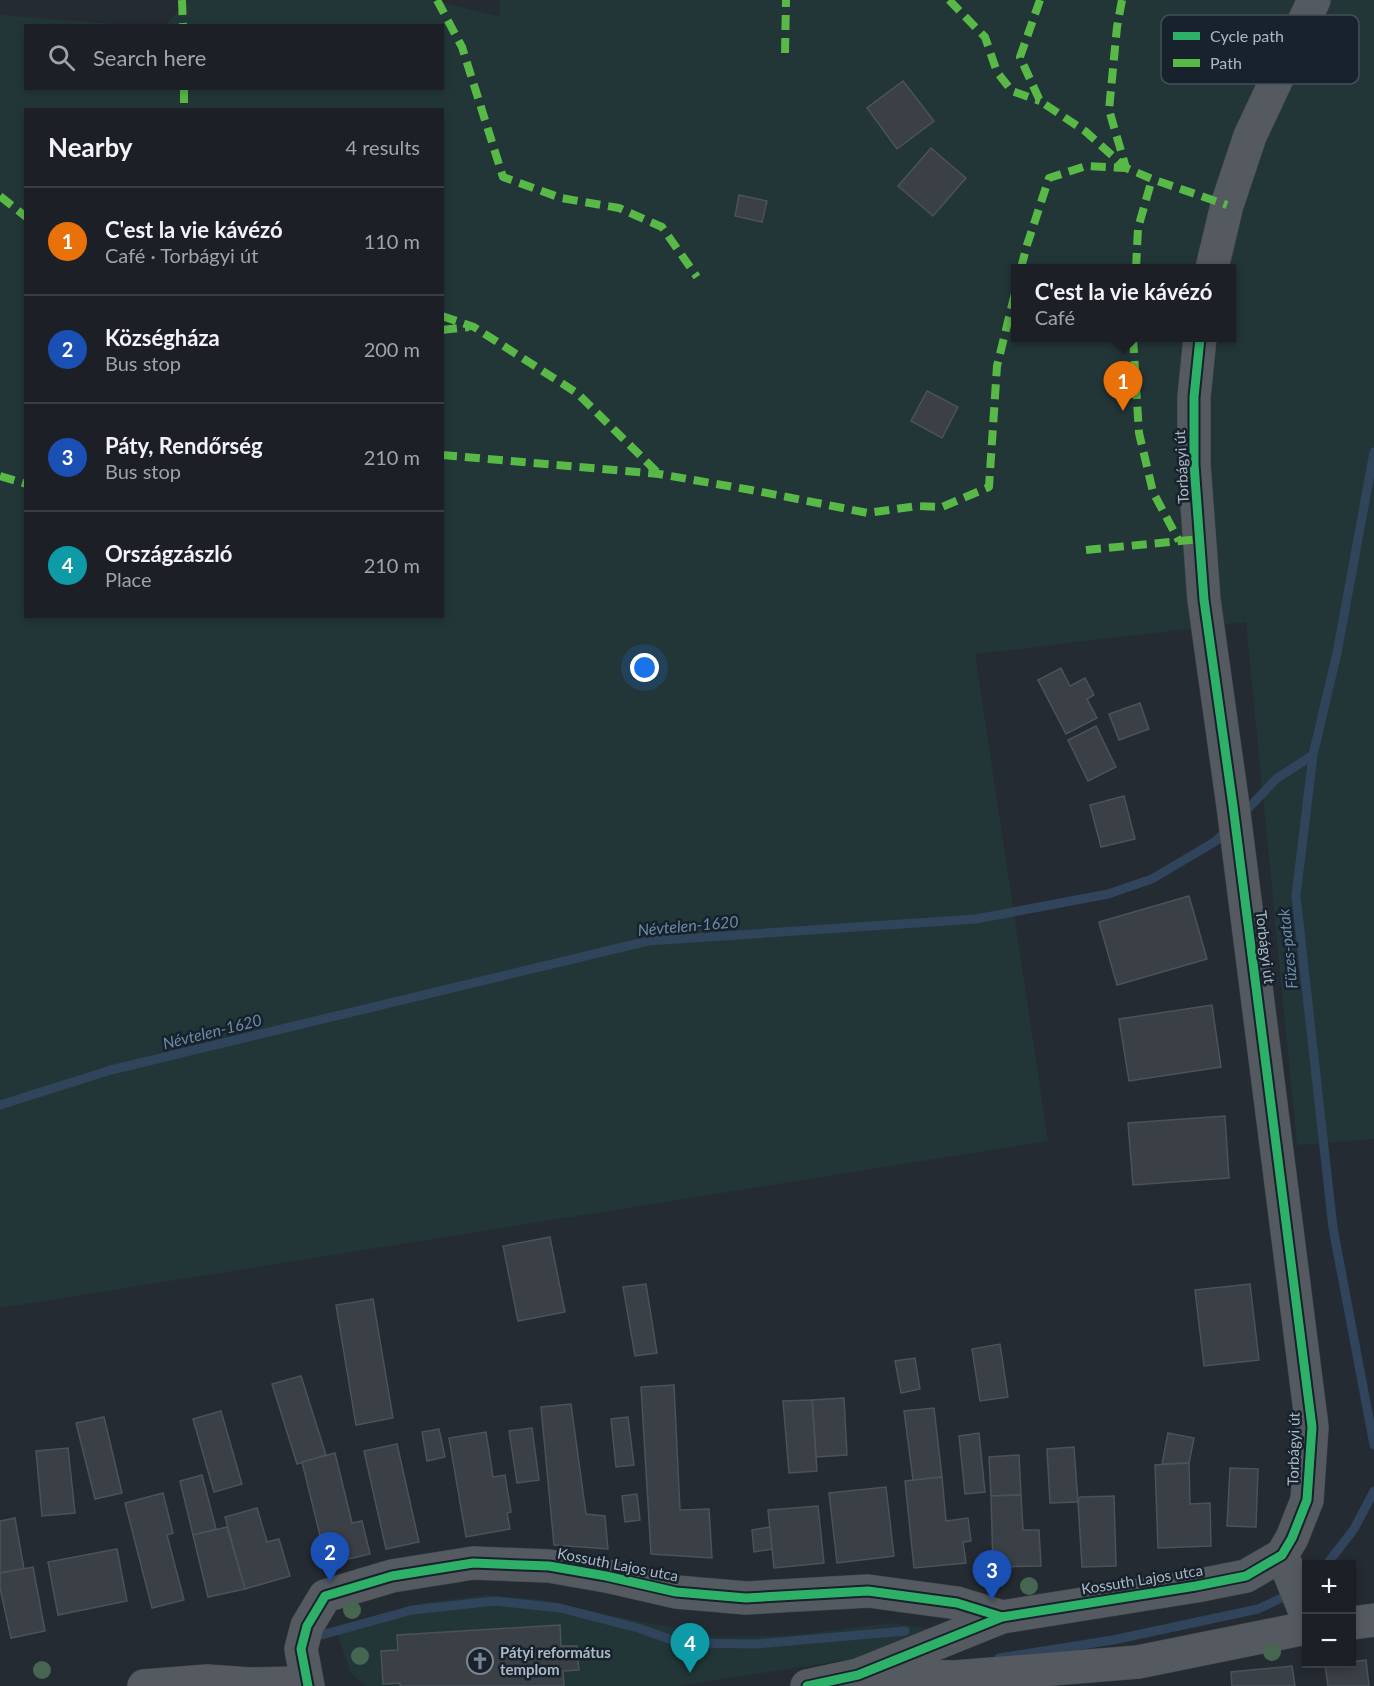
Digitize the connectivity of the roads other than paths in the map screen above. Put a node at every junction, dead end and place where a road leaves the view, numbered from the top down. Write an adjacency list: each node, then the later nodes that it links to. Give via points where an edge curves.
1 (1314, 0): 2 (street)
2 (1307, 15)
3 (1274, 84): 4 (street, via 1250,136)
4 (1213, 264)
5 (1200, 342): 6 (street, Torbágyi út, via 1194,397 1194,464 1204,600 1312,1427 1307,1500)
6 (1282, 1555): 7 (street); 8 (street, Kossuth Lajos utca, via 1246,1576)
7 (1302, 1604)
8 (1002, 1617): 12 (street, Kossuth Lajos utca); 14 (street, Kossuth Lajos utca, via 957,1604 868,1591 746,1598 676,1592 549,1566 473,1563 392,1576 325,1596 304,1638)
9 (1374, 1620): 10 (street)
10 (1356, 1622)
11 (1302, 1629): 12 (street, Kossuth Lajos utca, via 1138,1662 956,1677)
12 (858, 1675): 15 (street, Kossuth Lajos utca)
13 (144, 1686): 14 (street, Kossuth Lajos utca, via 207,1681)
14 (306, 1686)
15 (807, 1686)

